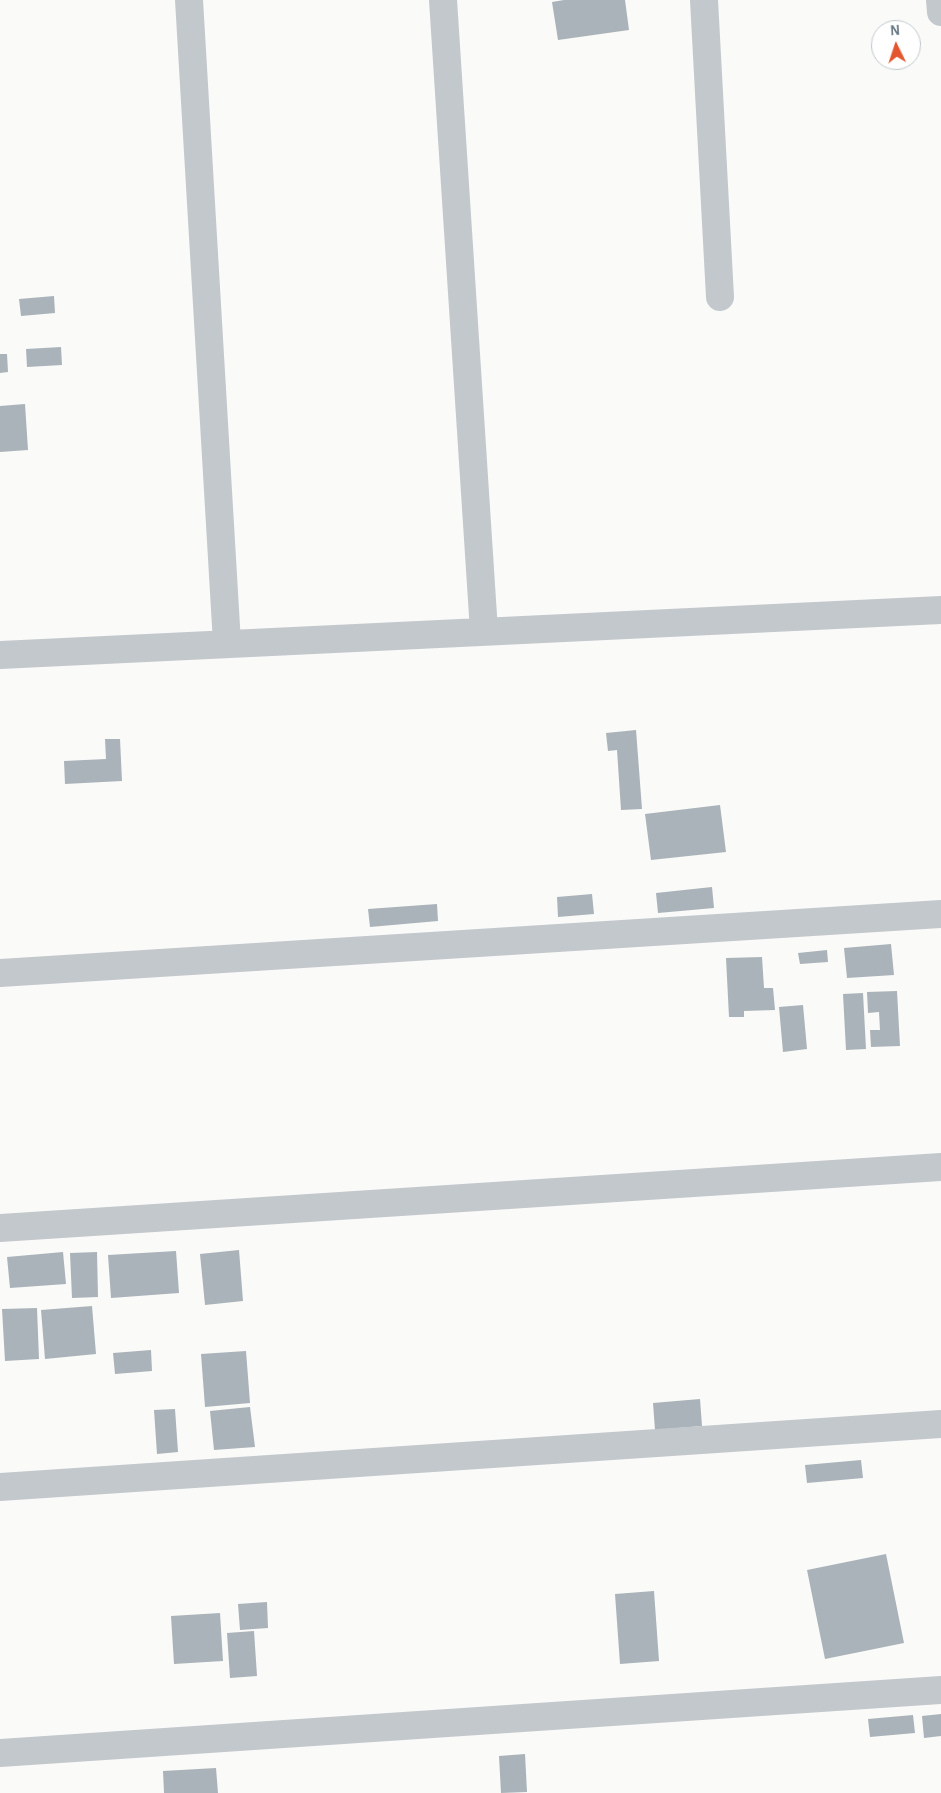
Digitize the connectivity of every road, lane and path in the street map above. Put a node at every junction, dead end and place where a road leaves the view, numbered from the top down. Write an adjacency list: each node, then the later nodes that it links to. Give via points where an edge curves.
1 (189, 0): 9 (street)
2 (443, 0): 8 (street)
3 (704, 0): 6 (street)
4 (940, 0): 5 (street)
5 (941, 12)
6 (720, 297)
7 (941, 610): 8 (street)
8 (484, 631): 9 (street)
9 (227, 643): 10 (street)
10 (0, 654)
11 (941, 914): 12 (street)
12 (0, 973)
13 (941, 1167): 14 (street)
14 (0, 1228)
15 (941, 1424): 16 (street)
16 (0, 1487)
17 (941, 1690): 18 (street)
18 (0, 1753)

